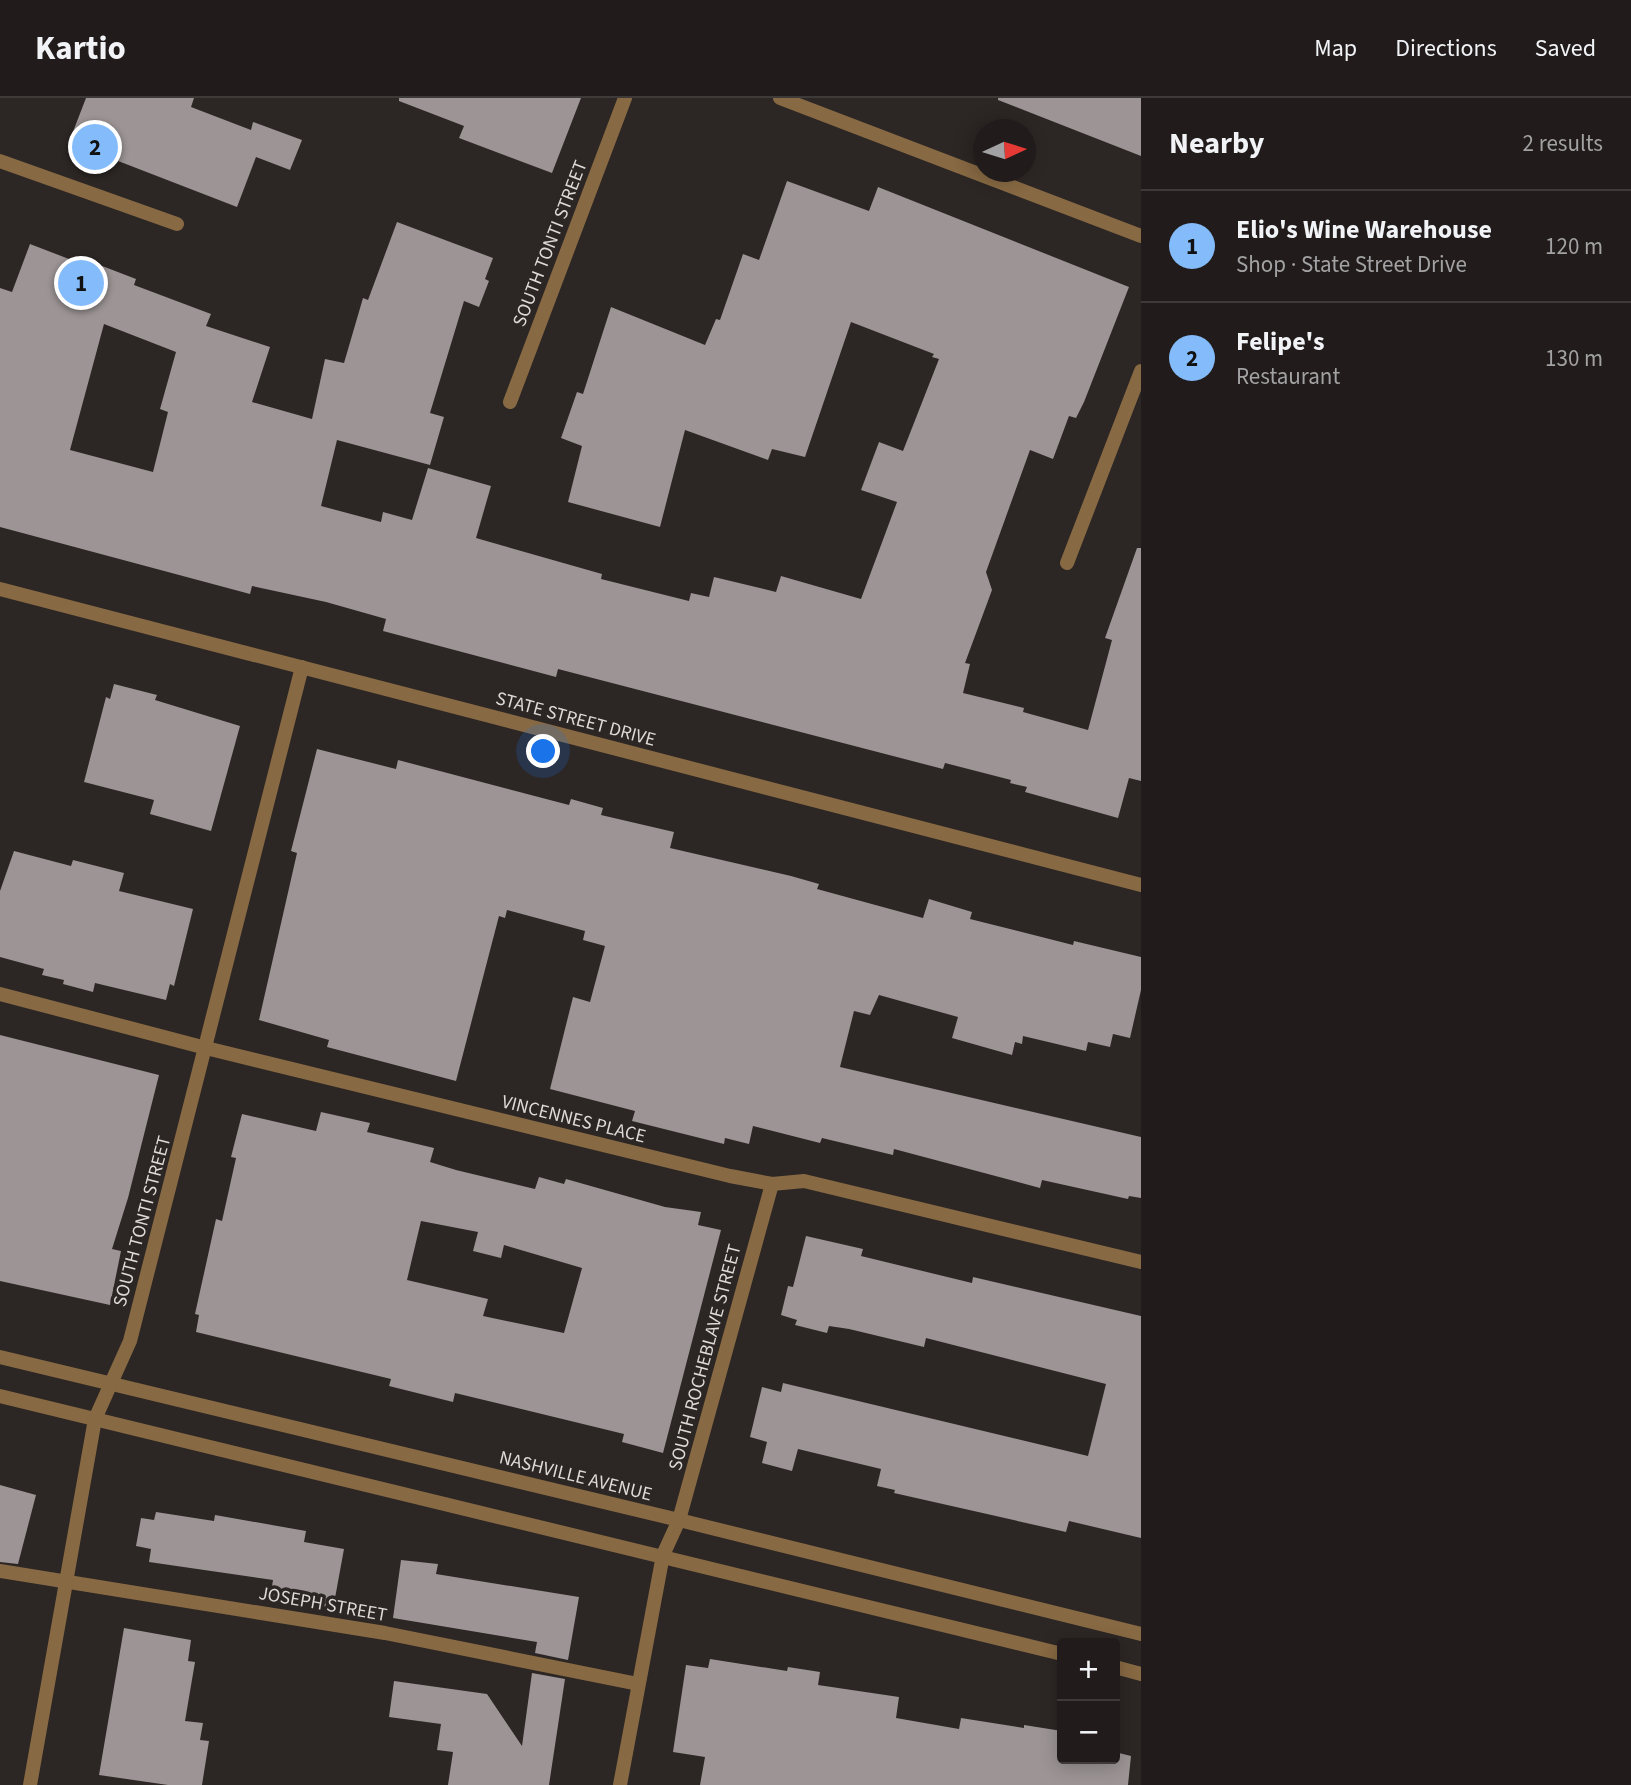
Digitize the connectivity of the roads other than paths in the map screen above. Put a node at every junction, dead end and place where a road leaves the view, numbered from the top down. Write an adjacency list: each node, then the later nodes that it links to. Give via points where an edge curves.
1 (625, 98): 7 (street, SOUTH TONTI STREET)
2 (780, 98): 5 (street)
3 (0, 161): 4 (street)
4 (177, 224)
5 (1141, 236)
6 (1141, 371): 8 (street)
7 (510, 402)
8 (1067, 563)
9 (0, 589): 10 (street, STATE STREET DRIVE)
10 (302, 667): 11 (street, STATE STREET DRIVE); 13 (street, SOUTH TONTI STREET)
11 (1141, 885)
12 (0, 994): 13 (street, VINCENNES PLACE)
13 (206, 1048): 14 (street, VINCENNES PLACE); 17 (street, SOUTH TONTI STREET, via 130,1341)
14 (772, 1184): 15 (street, VINCENNES PLACE, via 804,1181); 20 (street, SOUTH ROCHEBLAVE STREET)
15 (1141, 1262)
16 (0, 1357): 17 (street, NASHVILLE AVENUE)
17 (111, 1383): 19 (street, SOUTH TONTI STREET); 20 (street, NASHVILLE AVENUE)
18 (0, 1396): 19 (street)
19 (95, 1419): 21 (street); 23 (street, SOUTH TONTI STREET)
20 (679, 1520): 21 (street, SOUTH ROCHEBLAVE STREET); 24 (street, NASHVILLE AVENUE)
21 (663, 1555): 25 (street); 28 (street, SOUTH ROCHEBLAVE STREET)
22 (0, 1571): 23 (street, JOSEPH STREET)
23 (65, 1580): 28 (street, JOSEPH STREET, via 385,1633); 29 (street, SOUTH TONTI STREET)
24 (1141, 1634)
25 (1057, 1653)
26 (1120, 1668): 27 (street)
27 (1141, 1674)
28 (638, 1684): 30 (street, SOUTH ROCHEBLAVE STREET)
29 (30, 1785)
30 (620, 1785)

